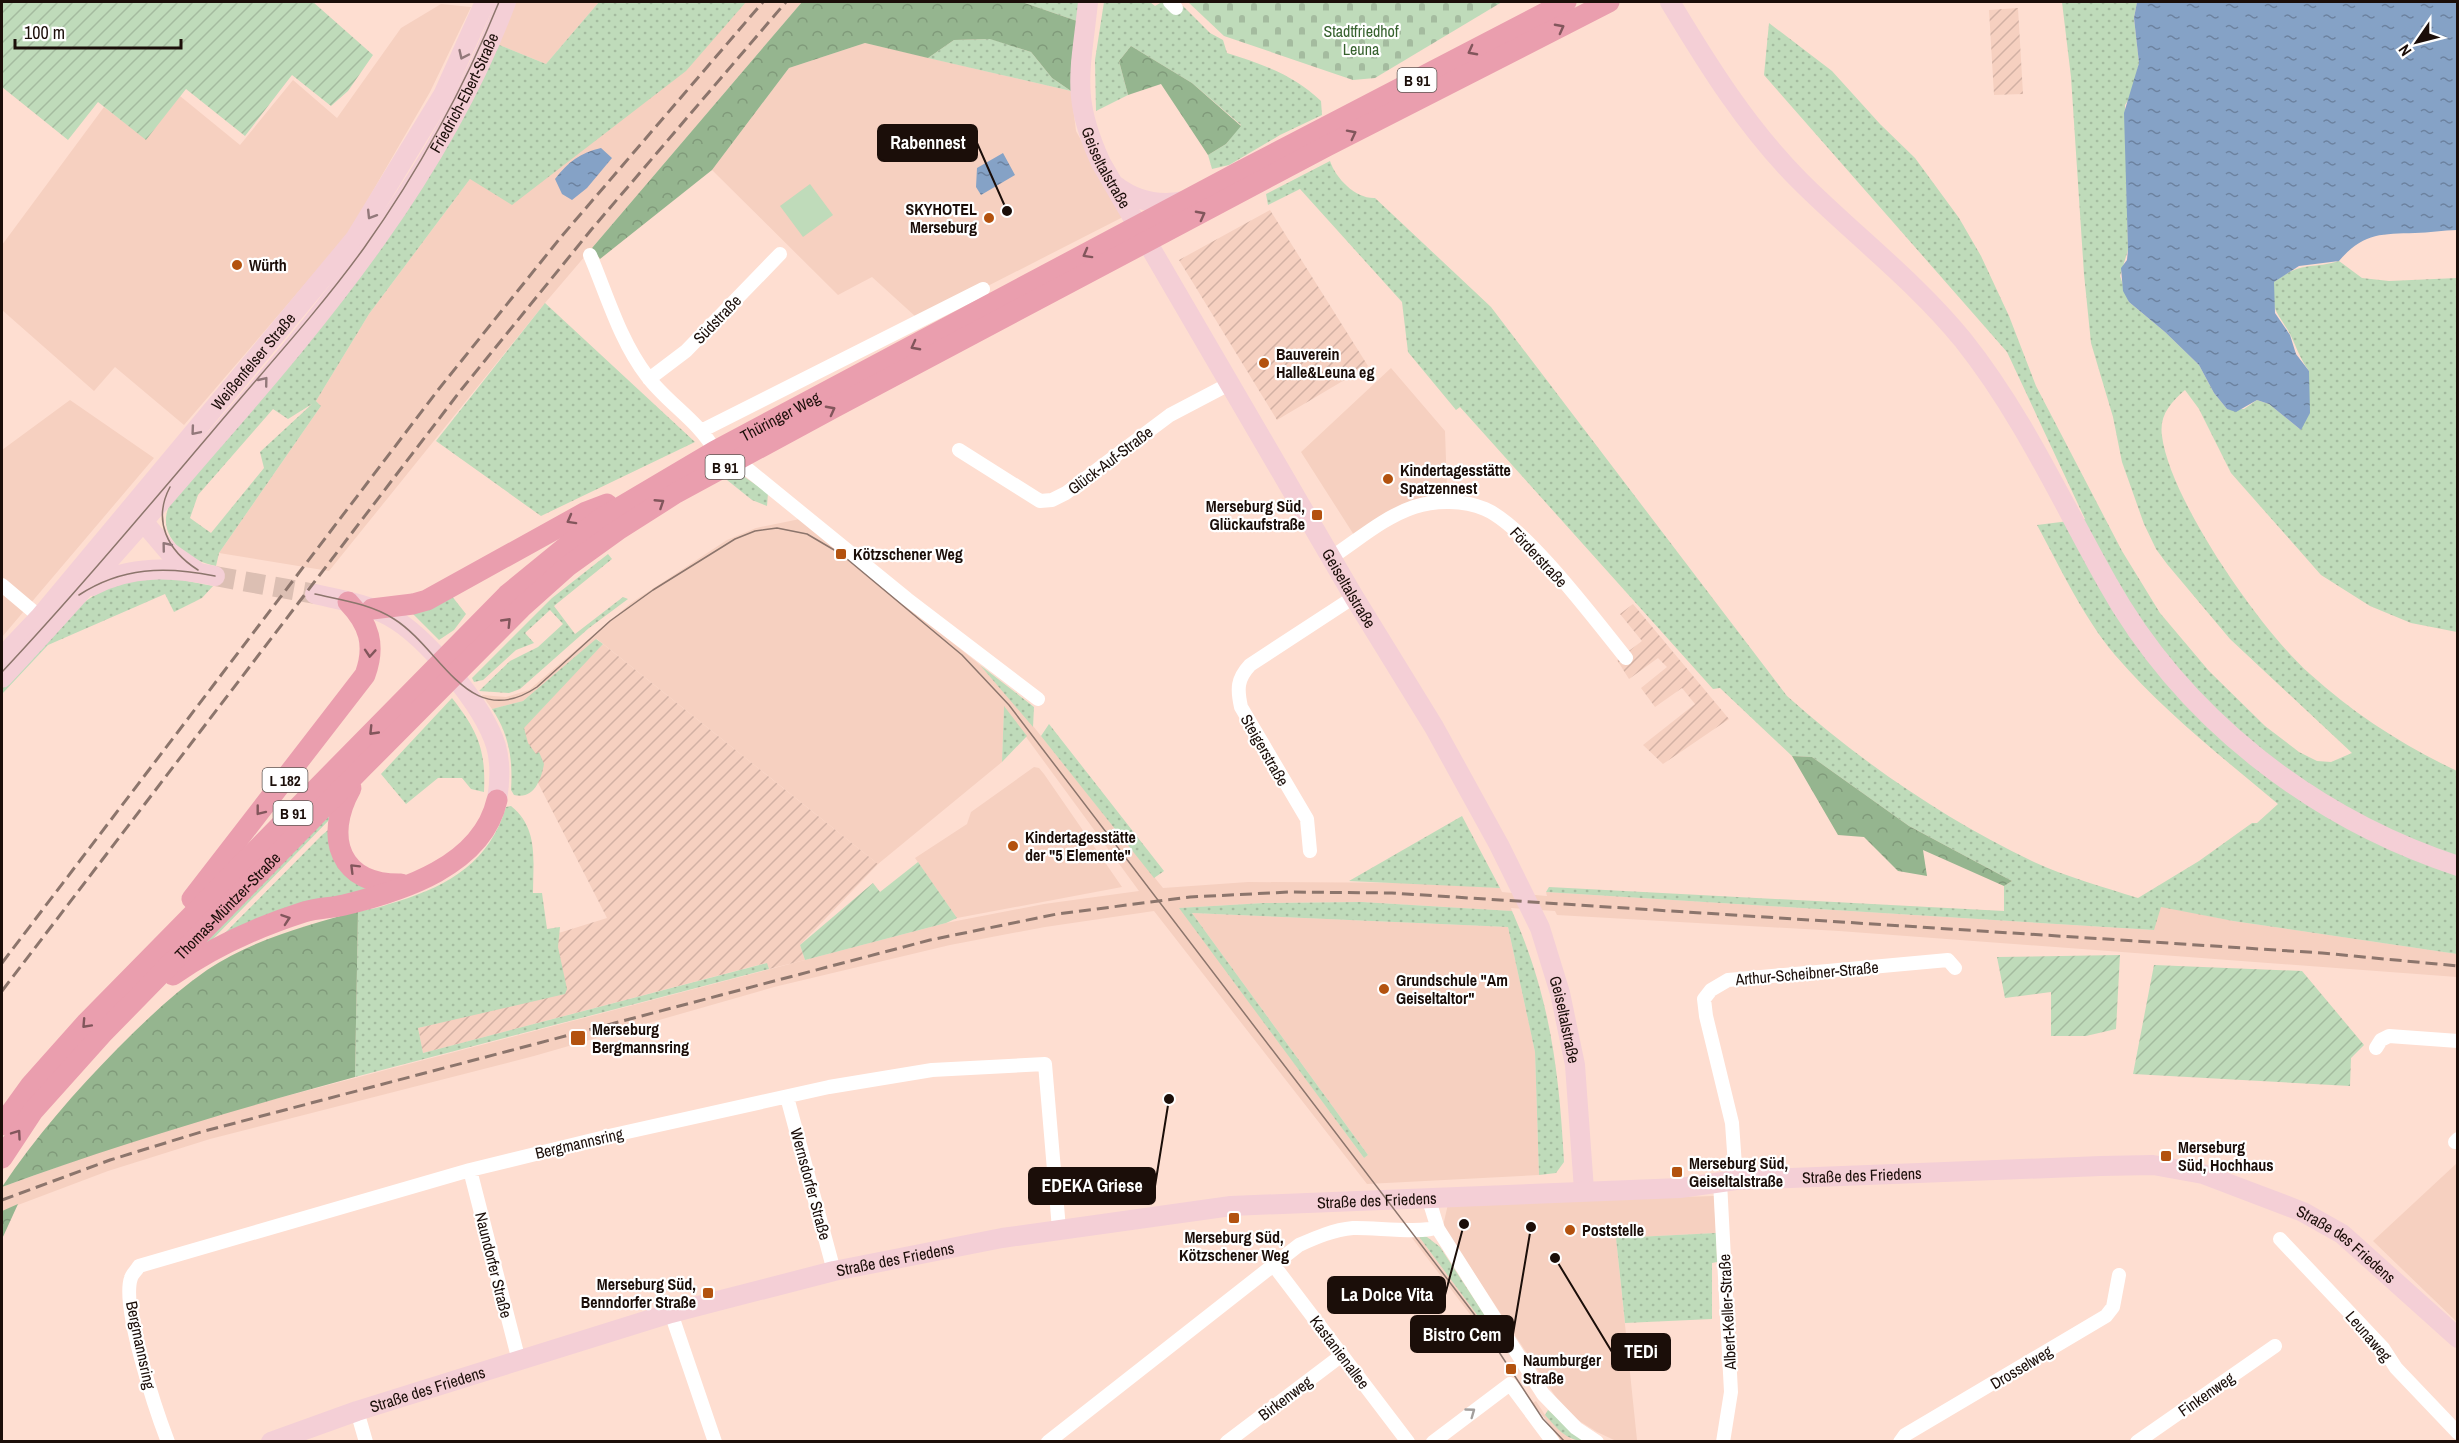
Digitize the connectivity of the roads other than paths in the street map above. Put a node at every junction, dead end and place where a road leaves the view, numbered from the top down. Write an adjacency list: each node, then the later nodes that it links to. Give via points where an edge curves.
1 (485, 2): 7 (street, Friedrich-Ebert-Straße, one-way to 7, via 459,63)
2 (506, 2): 8 (street, Friedrich-Ebert-Straße, via 476,73)
3 (1088, 2): 9 (street, Geiseltalstraße, via 1079,60 1081,101 1085,126)
4 (1566, 2): 10 (main road, B 91, one-way to 10)
5 (1609, 2): 11 (main road, B 91, one-way to 5)
6 (1670, 2): 42 (street, via 1747,122 1799,180 1962,339 2000,390 2143,641 2180,685 2234,740 2334,811 2394,842)
7 (401, 165): 23 (street, Weißenfelser Straße, one-way to 23, via 355,239)
8 (416, 181): 24 (street, Weißenfelser Straße, one-way to 8, via 340,289)
9 (1114, 184): 10 (street, via 1149,202 1167,205); 11 (street, Geiseltalstraße)
10 (1187, 200): 11 (main road, B 91)
11 (1144, 234): 15 (main road, Thüringer Weg / B 91, one-way to 15); 17 (street, Geiseltalstraße); 21 (main road, Thüringer Weg / B 91, one-way to 11)
12 (780, 254): 16 (street, Südstraße, via 686,351)
13 (590, 255): 16 (street, via 631,353)
14 (983, 289): 15 (street, Thüringer Weg)
15 (940, 322): 18 (street, Thüringer Weg); 20 (main road, Thüringer Weg / B 91, one-way to 20)
16 (649, 379): 18 (street)
17 (1231, 383): 19 (street, Glück-Auf-Straße, via 1170,415 1052,500 1040,501); 25 (street, Geiseltalstraße)
18 (701, 432): 20 (street)
19 (959, 450)
20 (715, 451): 22 (main road, Thüringer Weg / B 91)
21 (740, 460): 34 (main road, Thüringer Weg / B 91, one-way to 21, via 568,567 676,493); 38 (street, via 789,504)
22 (625, 502): 31 (main road, one-way to 31, via 600,505 427,600); 34 (main road, Thüringer Weg / B 91, via 556,552 507,595)
23 (130, 507): 24 (street); 26 (street, Weißenfelser Straße)
24 (144, 521): 26 (street, Weißenfelser Straße); 26 (street, one-way to 24, via 212,575 175,557)
25 (1332, 557): 29 (street, Geiseltalstraße); 35 (street, Förderstraße, via 1397,514 1415,507 1439,502 1486,509 1509,524 1547,564)
26 (108, 562): 32 (street, Weißenfelser Straße, via 71,591)
27 (2, 585): 32 (street)
28 (315, 594): 30 (street)
29 (1354, 597): 41 (street, Steigerstraße, via 1250,666 1240,676 1237,691 1241,707 1306,819); 54 (street, Geiseltalstraße, via 1434,727 1540,928 1560,993 1575,1065)
30 (348, 602): 31 (street); 44 (main road, L 182, one-way to 44, via 363,618 369,636 365,675 188,904)
31 (372, 609): 40 (street, via 420,639 480,712 498,757)
32 (45, 621): 33 (street, Weißenfelser Straße); 36 (street, Weißenfelser Straße)
33 (2, 657)
34 (460, 657): 37 (main road, Thomas-Müntzer-Straße / B 91)
35 (1626, 658)
36 (2, 678)
37 (435, 682): 39 (main road, Thomas-Müntzer-Straße / B 91); 44 (main road, Thomas-Müntzer-Straße / B 91, one-way to 44)
38 (1038, 699)
39 (362, 768): 43 (main road, one-way to 39, via 369,879 349,864 341,850 337,819); 46 (main road, Thomas-Müntzer-Straße / B 91)
40 (497, 800): 43 (main road, via 480,838 438,871)
41 (1310, 851)
42 (2457, 866)
43 (408, 884): 46 (main road, one-way to 43, via 174,974 233,939 306,911 363,900)
44 (157, 951): 50 (main road, Thomas-Müntzer-Straße / B 91, one-way to 50, via 30,1086)
45 (1955, 968): 53 (street, Arthur-Scheibner-Straße, via 1948,960 1846,968 1728,980 1712,990 1704,999 1706,1016 1732,1123)
46 (105, 1030): 51 (main road, Thomas-Müntzer-Straße / B 91, one-way to 46, via 33,1111)
47 (2457, 1041): 48 (street, via 2389,1036)
48 (2376, 1048)
49 (787, 1097): 52 (street, Bergmannsring); 57 (street, Bergmannsring, via 932,1070 1045,1064); 60 (street, Wernsdorfer Straße)
50 (2, 1125)
51 (2, 1158)
52 (470, 1170): 66 (street, Naundorfer Straße); 69 (street, Bergmannsring, via 139,1266 131,1277 129,1296 153,1403)
53 (1728, 1181): 54 (street, Straße des Friedens, via 1680,1188); 63 (street, Straße des Friedens, via 2153,1165 2203,1174 2294,1208 2342,1234); 79 (street, Albert-Keller-Straße, via 1731,1392)
54 (1584, 1190): 55 (street, Straße des Friedens)
55 (1428, 1197): 56 (street); 57 (street, Straße des Friedens, via 1231,1206)
56 (1437, 1227): 59 (street, via 1424,1231 1337,1230 1299,1245); 78 (street, via 1543,1394 1576,1428)
57 (1059, 1229): 60 (street, Straße des Friedens)
58 (2280, 1239): 68 (street, Leunaweg)
59 (1272, 1263): 65 (street, Kastanienallee); 73 (street)
60 (834, 1271): 62 (street, Straße des Friedens)
61 (2119, 1275): 80 (street, Drosselweg, via 2113,1307 2106,1316 1905,1435)
62 (671, 1313): 66 (street, Straße des Friedens); 72 (street)
63 (2457, 1338)
64 (2275, 1346): 81 (street, Finkenweg)
65 (1342, 1355): 74 (street, Birkenweg); 75 (street, Kastanienallee)
66 (519, 1361): 67 (street, Straße des Friedens)
67 (357, 1411): 70 (street, Straße des Friedens); 71 (street)
68 (2457, 1433)
69 (168, 1442)
70 (271, 1442)
71 (366, 1442)
72 (715, 1442)
73 (1048, 1442)
74 (1227, 1442)
75 (1408, 1442)
76 (1432, 1442): 77 (street, one-way to 77, via 1510,1384)
77 (1553, 1442)
78 (1597, 1442)
79 (1723, 1442)
80 (1900, 1442)
81 (2137, 1442)

